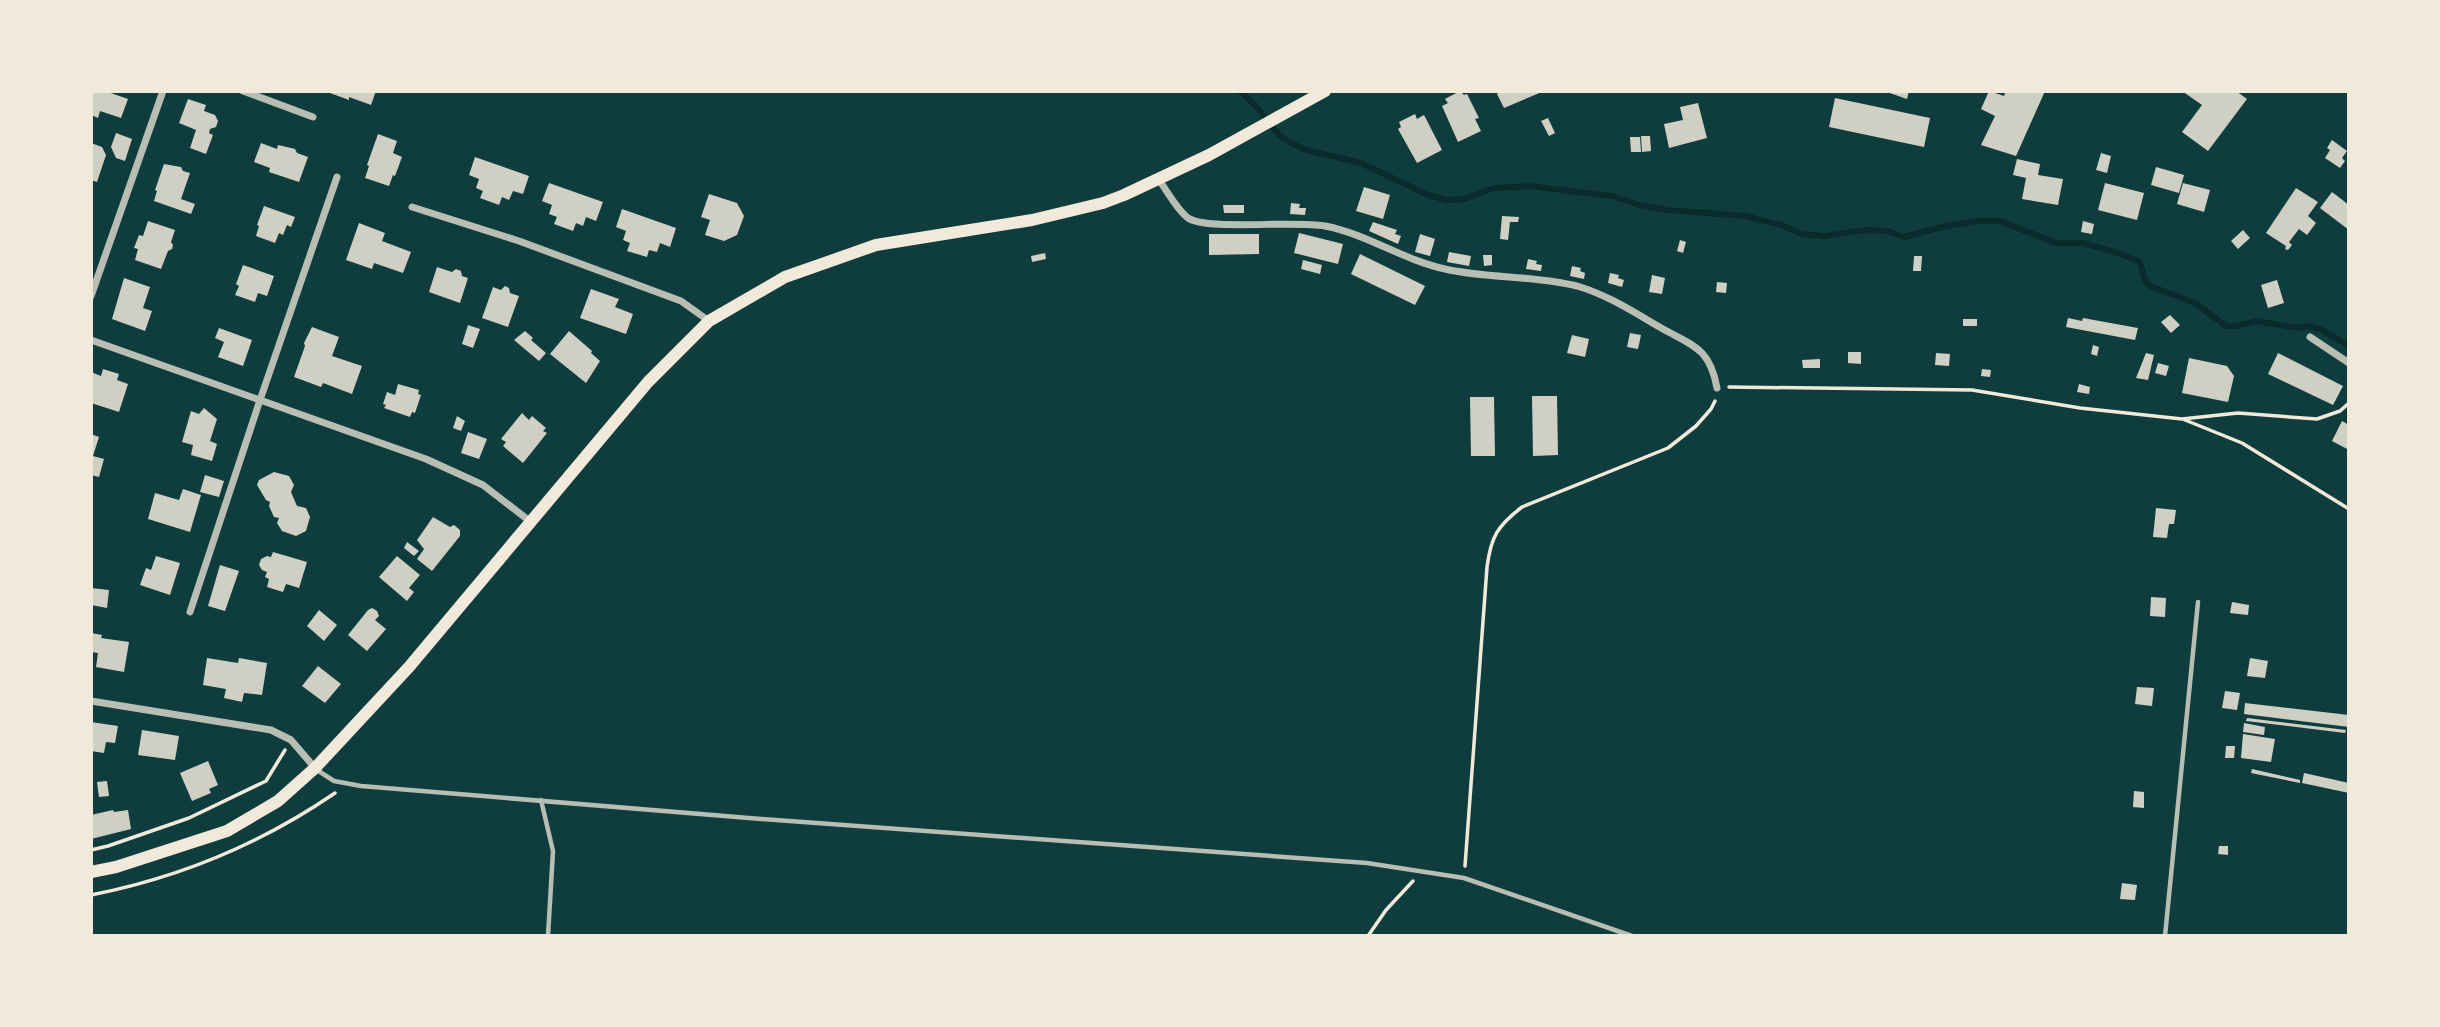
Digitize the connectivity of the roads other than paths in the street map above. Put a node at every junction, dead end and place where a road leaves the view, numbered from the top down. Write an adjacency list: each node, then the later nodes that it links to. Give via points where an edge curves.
1 (163, 91): 8 (street)
2 (243, 91): 4 (street)
3 (1325, 91): 6 (main road)
4 (313, 117)
5 (337, 177): 14 (street)
6 (1159, 180): 9 (main road, via 1104,203 850,253 785,277); 13 (street, via 1189,218 1204,225 1324,225 1443,269 1544,280 1607,297 1703,353)
7 (412, 207): 9 (street, via 681,301)
8 (91, 296)
9 (709, 321): 15 (main road, via 648,382)
10 (2310, 337): 12 (street)
11 (91, 340): 14 (street)
12 (2349, 363)
13 (1717, 387)
14 (260, 400): 15 (street, via 426,459 483,485); 17 (street)
15 (532, 523): 19 (main road)
16 (2199, 602): 24 (lane)
17 (190, 612)
18 (91, 701): 19 (street, via 271,730 291,740)
19 (315, 768): 20 (lane, via 334,780 361,786); 21 (main road, via 278,801 227,831)
20 (541, 800): 22 (lane, via 553,851); 23 (lane, via 1367,863 1464,878)
21 (91, 872)
22 (548, 936)
23 (1632, 936)
24 (2165, 936)

